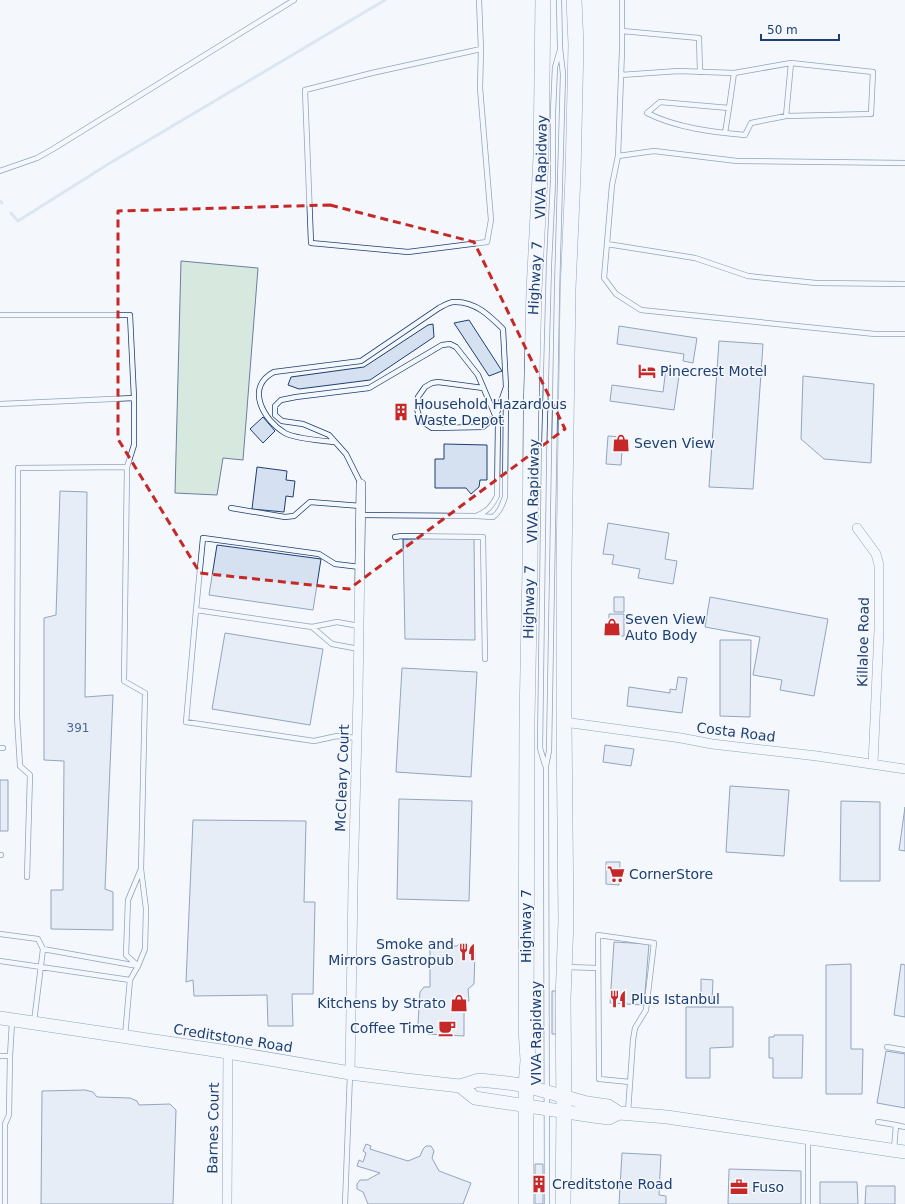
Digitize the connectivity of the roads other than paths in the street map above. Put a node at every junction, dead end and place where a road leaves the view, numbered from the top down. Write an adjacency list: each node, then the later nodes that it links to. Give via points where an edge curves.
1 (294, 0): 19 (lane, via 54,149)
2 (479, 0): 9 (lane)
3 (543, 0): 69 (main road, Highway 7, via 541,157 531,415)
4 (559, 0): 8 (lane, VIVA Rapidway)
5 (574, 0): 43 (main road, via 573,176 568,289 564,552)
6 (622, 0): 7 (lane)
7 (622, 31): 11 (lane, via 699,38); 13 (lane)
8 (560, 48): 46 (lane, VIVA Rapidway, via 563,74 549,751); 46 (lane, VIVA Rapidway, via 555,67 544,454 540,748)
9 (481, 49): 9 (lane, via 480,88 491,220 487,242 408,252 311,243 305,90)
10 (791, 63): 12 (lane); 15 (lane); 15 (lane, via 873,72 871,114)
11 (700, 72): 12 (lane); 13 (lane)
12 (734, 73): 14 (lane)
13 (621, 75): 17 (lane)
14 (729, 108): 16 (lane); 16 (lane, via 660,102 647,113 662,120)
15 (786, 116): 16 (lane, via 751,123 745,134)
16 (726, 133)
17 (618, 156): 18 (lane, via 654,151 737,161); 20 (lane, via 612,185)
18 (905, 163)
19 (0, 171)
20 (607, 244): 21 (lane, via 695,258 748,276 816,283); 23 (lane, via 604,278 616,294 641,310 875,334)
21 (905, 284)
22 (0, 315): 26 (lane, via 130,315)
23 (905, 334)
24 (506, 387): 28 (lane); 29 (lane, via 503,330 489,315 470,304 453,302 439,308 361,361 274,372 267,376 259,392 260,403 267,417 286,434); 34 (lane, via 505,497 498,513 492,517)
25 (483, 388): 28 (lane); 28 (lane, via 432,383 418,397 419,416 422,422 432,428 483,427); 29 (lane, via 478,375 456,347 450,344 442,345 369,388 296,396 281,400 276,406 275,415 282,421 303,424 329,435)
26 (134, 398): 27 (lane); 30 (lane, via 134,445)
27 (0, 404)
28 (496, 416): 34 (lane, via 497,496 489,509)
29 (334, 442): 31 (lane, via 346,454)
30 (127, 467): 48 (lane, via 124,681 145,693); 49 (lane, via 18,468 17,716 20,766 30,775)
31 (361, 484): 33 (street, McCleary Court)
32 (231, 508): 33 (lane, via 286,517 294,516 310,502)
33 (361, 510): 34 (lane); 37 (street, McCleary Court)
34 (476, 516)
35 (857, 528): 45 (street, Killaloe Road, via 876,554 880,565)
36 (395, 537): 42 (lane, via 483,537)
37 (360, 567): 38 (lane, via 335,564 319,554 203,538); 39 (street, McCleary Court)
38 (196, 610): 40 (lane); 44 (lane, via 186,722 314,741 337,736)
39 (359, 626): 40 (lane, via 337,622); 41 (street, McCleary Court)
40 (312, 627): 41 (lane, via 332,644)
41 (359, 650): 44 (street, McCleary Court)
42 (485, 659)
43 (564, 722): 45 (street, Costa Road); 54 (main road)
44 (357, 738): 66 (street, McCleary Court)
45 (873, 764): 47 (street, Costa Road)
46 (546, 766): 70 (lane, VIVA Rapidway)
47 (905, 769)
48 (141, 869): 53 (lane, via 146,909 145,949); 53 (lane, via 128,900 126,955)
49 (27, 877)
50 (0, 934): 51 (lane, via 38,939)
51 (43, 949): 53 (lane); 55 (lane)
52 (0, 961): 55 (lane)
53 (138, 966): 57 (lane)
54 (564, 966): 56 (lane); 71 (main road)
55 (40, 967): 57 (lane); 59 (lane)
56 (598, 968): 67 (lane, via 599,1079); 67 (lane, via 598,935 654,942 646,1010 635,1028)
57 (130, 980): 60 (lane)
58 (6, 1019): 59 (street, Creditstone Road); 65 (lane)
59 (34, 1024): 60 (street, Creditstone Road)
60 (125, 1038): 63 (street, Creditstone Road)
61 (887, 1047): 62 (lane)
62 (905, 1050)
63 (228, 1052): 66 (street, Creditstone Road); 81 (street, Barnes Court)
64 (0, 1056): 65 (lane)
65 (10, 1056): 80 (lane)
66 (350, 1073): 68 (street, Creditstone Road); 82 (lane)
67 (630, 1082): 74 (lane)
68 (460, 1086): 69 (street, Creditstone Road, via 479,1080); 72 (street, Creditstone Road, via 475,1098)
69 (526, 1086): 70 (street, Creditstone Road); 72 (main road, Highway 7)
70 (547, 1092): 71 (street, Creditstone Road); 73 (lane, VIVA Rapidway)
71 (564, 1104): 73 (street, Creditstone Road); 74 (street, Creditstone Road, via 609,1118); 85 (main road)
72 (526, 1106): 73 (street, Creditstone Road); 83 (main road, Highway 7)
73 (548, 1109): 84 (lane, VIVA Rapidway)
74 (624, 1113): 78 (street, Creditstone Road)
75 (878, 1122): 76 (lane)
76 (896, 1125): 77 (lane); 79 (lane)
77 (905, 1126)
78 (808, 1138): 79 (street, Creditstone Road); 86 (lane)
79 (899, 1151)
80 (5, 1204)
81 (227, 1204)
82 (346, 1204)
83 (526, 1204)
84 (547, 1204)
85 (563, 1204)
86 (808, 1204)

